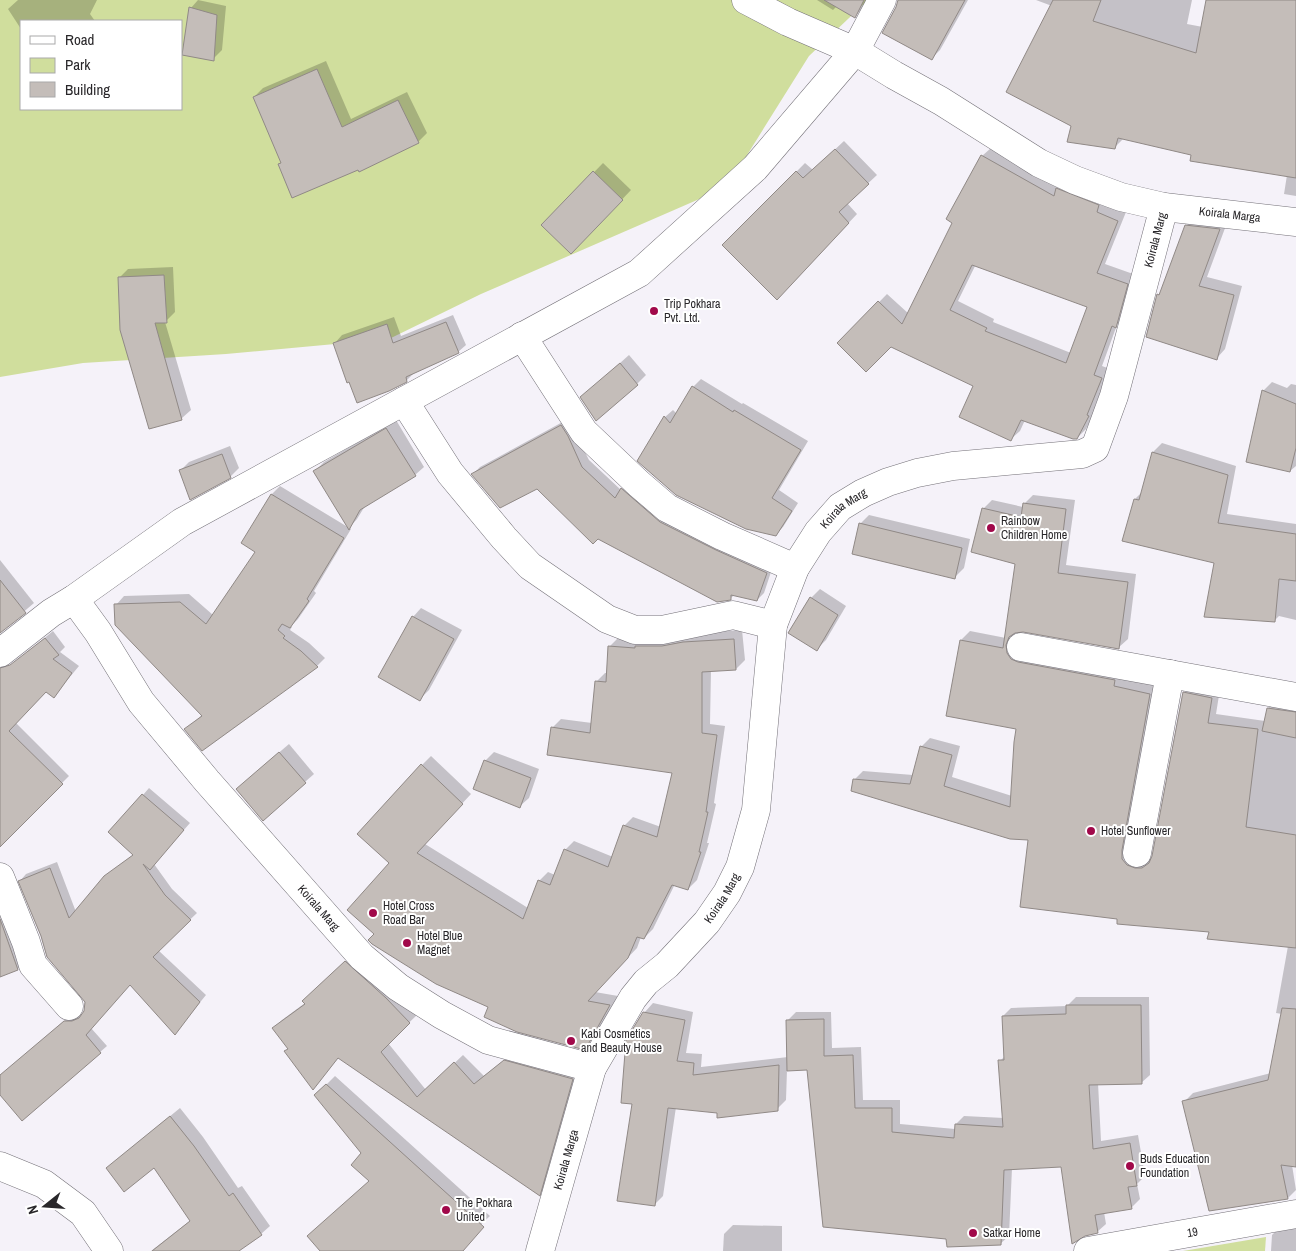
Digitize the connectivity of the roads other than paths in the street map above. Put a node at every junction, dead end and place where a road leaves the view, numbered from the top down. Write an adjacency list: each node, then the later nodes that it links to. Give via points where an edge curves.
1 (746, 0): 3 (street, Koirala Marga)
2 (882, 0): 3 (street)
3 (855, 51): 4 (street, Koirala Marga, via 1039,163 1121,197); 6 (street, via 755,168 639,273)
4 (1164, 207): 5 (street, Koirala Marga); 8 (street, Koirala Marg, via 1114,396 1095,448 1082,454 953,466 888,482 840,507 818,532)
5 (1296, 222)
6 (522, 336): 7 (street); 8 (street, via 584,432 667,508)
7 (404, 402): 9 (street, via 182,522); 10 (street, via 450,474 530,566 607,619 635,630 662,630 733,615)
8 (795, 568): 10 (street, Koirala Marg)
9 (74, 599): 12 (street); 18 (street, Koirala Marg, via 141,702 362,957 398,987 488,1040)
10 (774, 625): 18 (street, Koirala Marg, via 756,810 740,867 708,922 633,998)
11 (1021, 647): 13 (street)
12 (0, 653)
13 (1170, 674): 14 (street); 15 (street)
14 (1296, 697)
15 (1137, 853)
16 (0, 877): 17 (street, via 33,965)
17 (69, 1006)
18 (592, 1068): 22 (street, Koirala Marga)
19 (0, 1166): 21 (street, via 44,1184 83,1212)
20 (1296, 1214): 23 (street, 19)
21 (109, 1251)
22 (540, 1251)
23 (1088, 1251)

